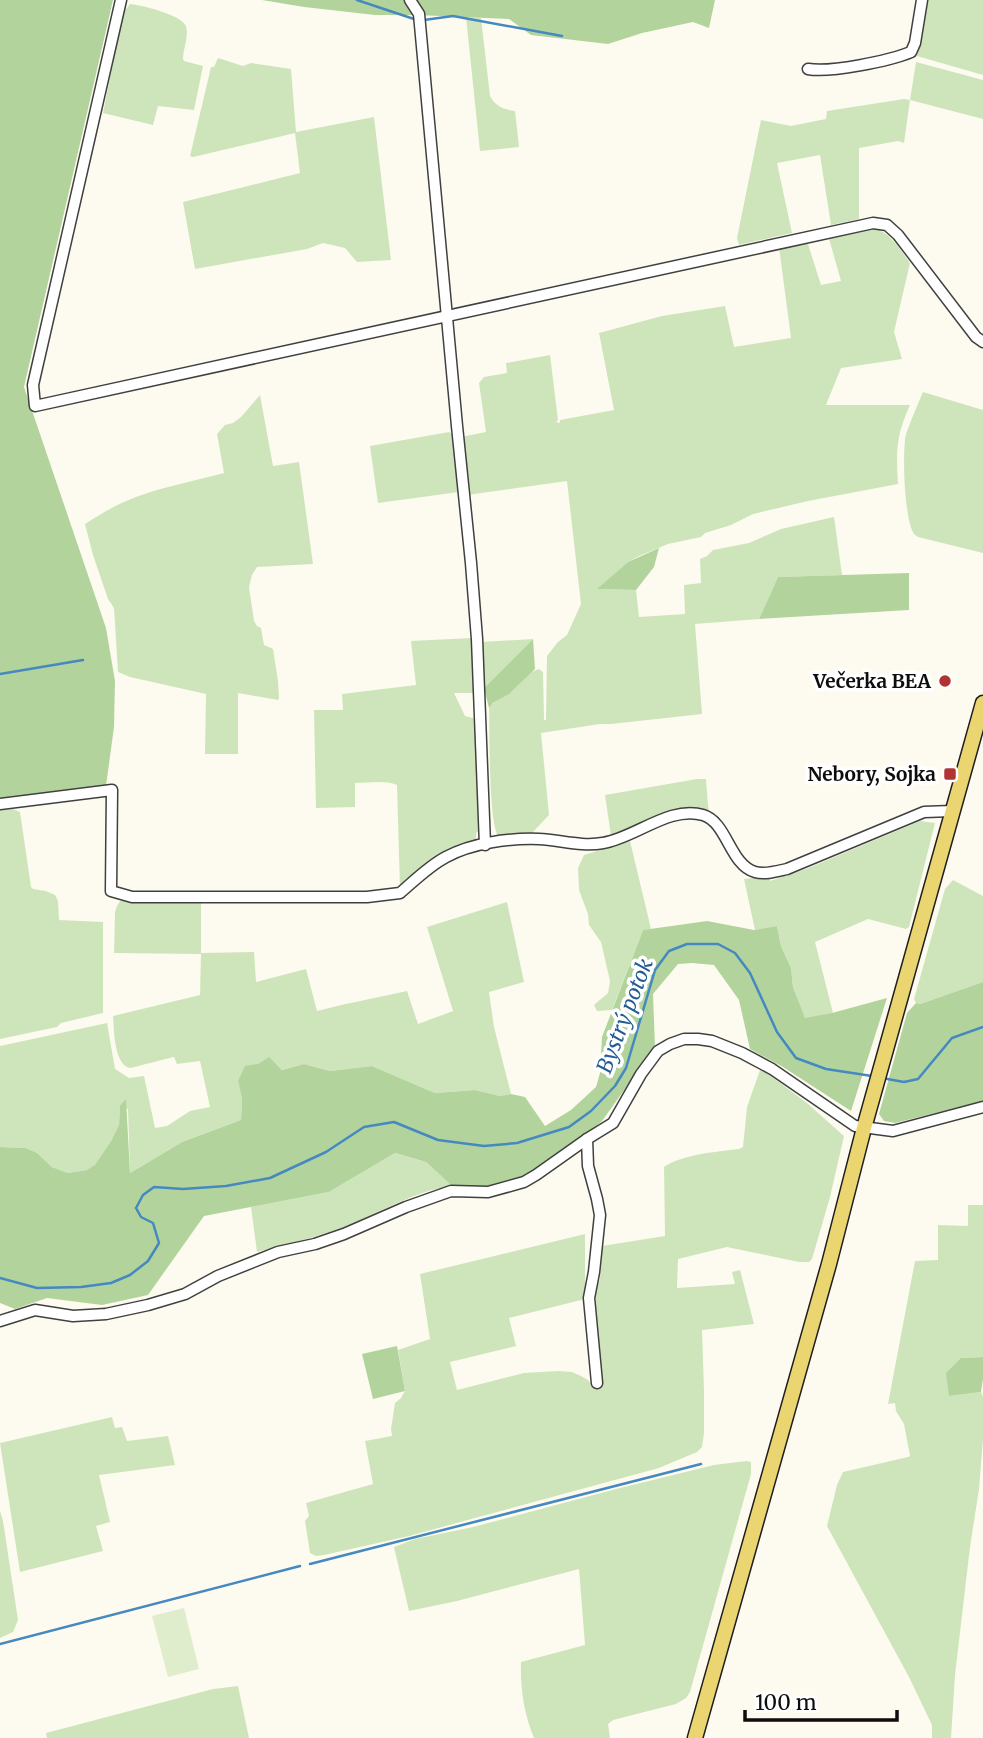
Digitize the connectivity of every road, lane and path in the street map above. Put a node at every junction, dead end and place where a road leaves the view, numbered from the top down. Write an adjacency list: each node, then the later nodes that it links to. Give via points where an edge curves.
1 (121, 0): 5 (street, via 33,385 35,406)
2 (410, 0): 5 (street, via 419,14)
3 (922, 0): 4 (street, via 911,52 818,71)
4 (807, 69)
5 (446, 316): 6 (street, via 873,223 887,225 898,235); 10 (street, via 477,639)
6 (983, 342)
7 (983, 703): 9 (main road)
8 (0, 804): 10 (street, via 112,790 111,891 132,897 393,895 444,858)
9 (952, 811): 10 (street, via 924,812 768,873 744,865 716,823 706,815 692,813 600,844 537,839); 12 (main road)
10 (485, 845)
11 (983, 1108): 12 (street, via 893,1131)
12 (864, 1128): 13 (street, via 742,1053 712,1041 684,1039 658,1051 613,1123); 16 (main road)
13 (587, 1139): 14 (street, via 524,1182 488,1192 451,1191 344,1234 278,1252 185,1294 106,1314 74,1316 35,1310); 15 (street, via 588,1166 600,1215 589,1298)
14 (0, 1321)
15 (597, 1383)
16 (695, 1738)

